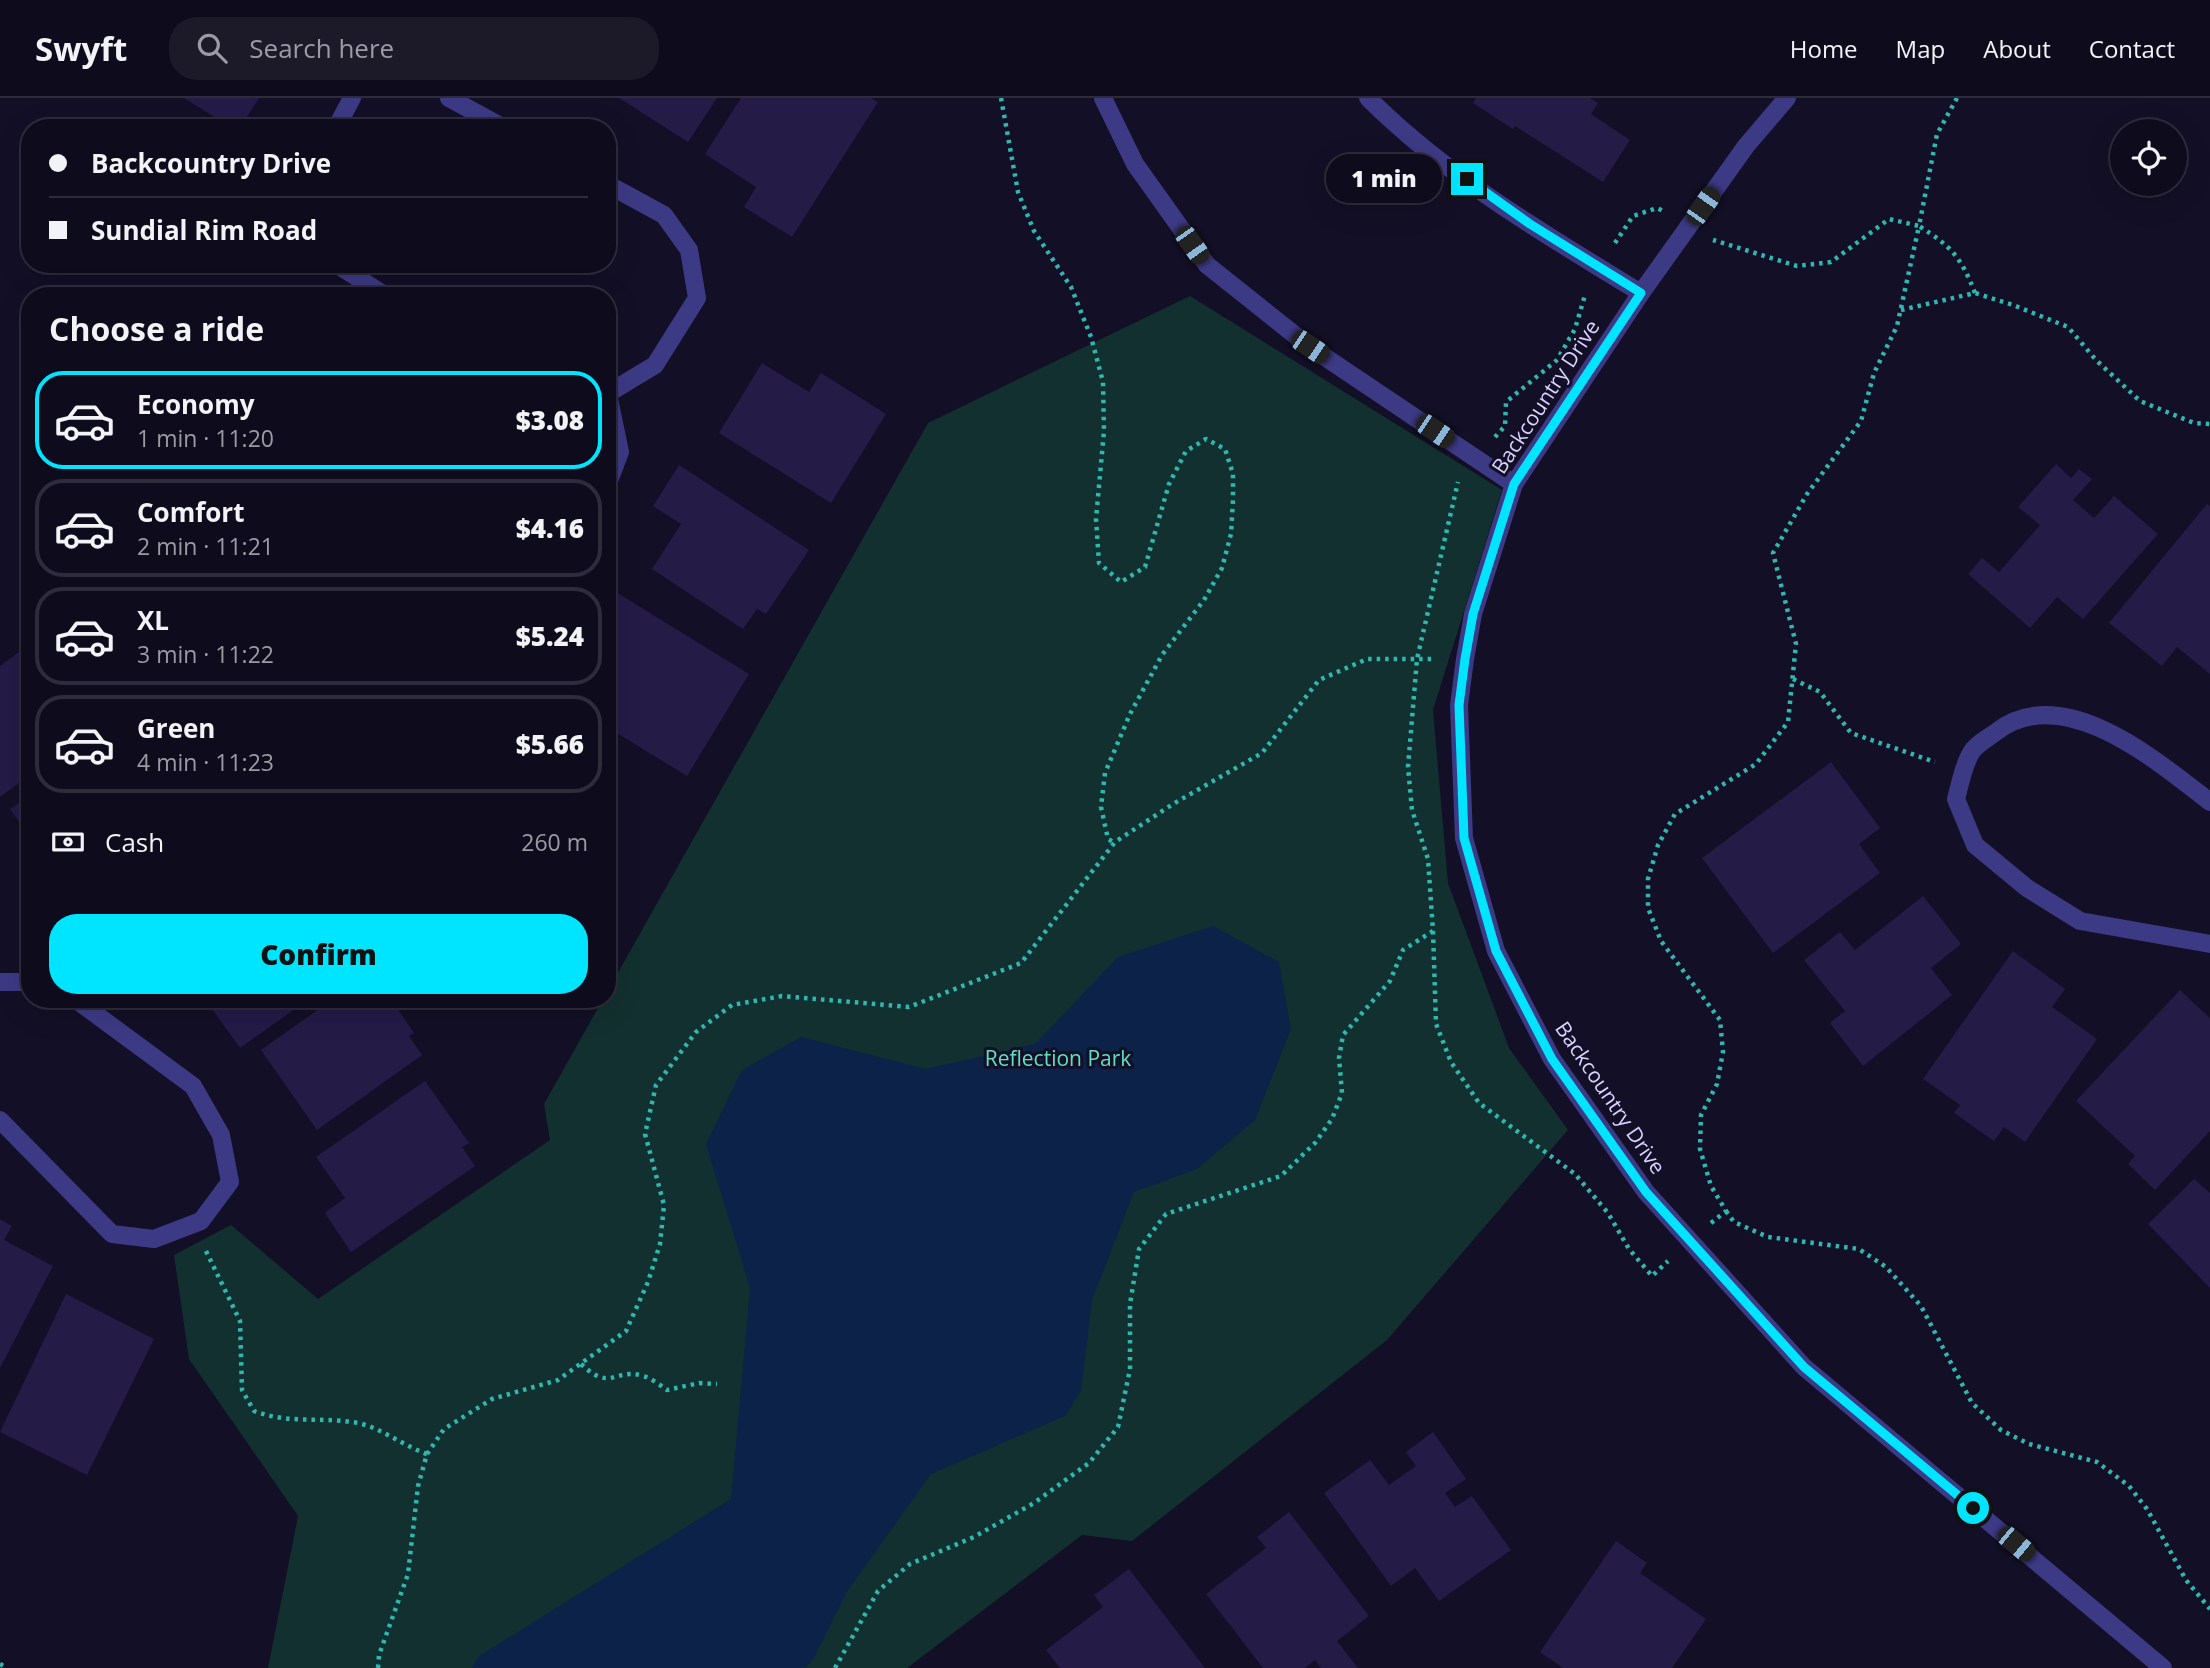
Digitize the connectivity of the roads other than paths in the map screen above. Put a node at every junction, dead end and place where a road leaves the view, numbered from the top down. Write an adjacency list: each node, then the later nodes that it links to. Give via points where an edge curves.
1 (352, 98): 6 (street)
2 (449, 98): 7 (street)
3 (1103, 98): 15 (street, via 1135,164 1207,265 1310,347)
4 (1368, 98): 11 (street, via 1403,133 1530,224)
5 (1787, 98): 11 (street, Backcountry Drive, via 1746,146)
6 (341, 119)
7 (488, 119)
8 (616, 189): 12 (street, via 664,215 689,250 697,298 655,365)
9 (350, 273): 10 (street)
10 (372, 287)
11 (1641, 293): 15 (street, Backcountry Drive)
12 (616, 389)
13 (616, 433): 14 (street, via 620,453)
14 (616, 463)
15 (1514, 484): 22 (street, Backcountry Drive, via 1473,614 1465,659 1459,705 1464,838 1496,951 1552,1059 1646,1192 1804,1367)
16 (2210, 802): 17 (street, via 2095,724 2048,714 2007,724 1971,752 1956,799 1975,845 2027,888 2080,921)
17 (2210, 944)
18 (0, 982): 19 (street)
19 (21, 982)
20 (87, 1008): 21 (street, via 193,1086 221,1135 230,1182 201,1221 154,1239 112,1234)
21 (0, 1121)
22 (2163, 1668)

